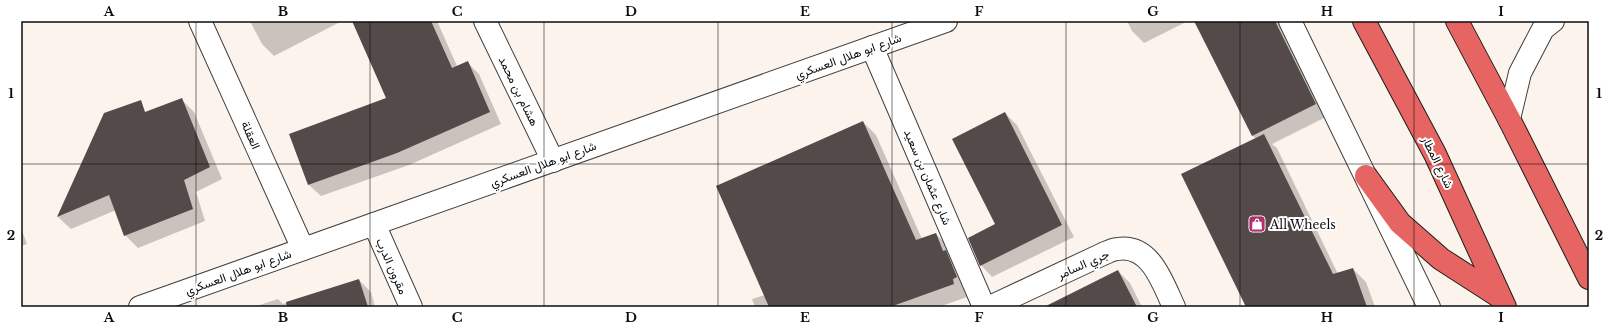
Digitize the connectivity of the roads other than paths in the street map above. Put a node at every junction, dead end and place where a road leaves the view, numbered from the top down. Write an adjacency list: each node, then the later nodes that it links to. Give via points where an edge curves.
1 (200, 21): 13 (street, العقلة)
2 (486, 21): 10 (street, هشام بن محمد)
3 (946, 21): 8 (street, شارع ابو هلال العسكري)
4 (1290, 21): 11 (street)
5 (1364, 21): 15 (highway, شارع المطار, via 1435,154)
6 (1457, 21): 9 (highway)
7 (1553, 21): 9 (street, via 1543,29 1520,73)
8 (872, 47): 10 (street, شارع ابو هلال العسكري); 18 (street, شارع عثمان بن سعيد)
9 (1509, 119): 14 (highway)
10 (553, 160): 12 (street, شارع ابو هلال العسكري)
11 (1366, 176): 15 (highway, via 1400,223 1442,260); 21 (street, via 1382,214)
12 (374, 224): 13 (street, شارع ابو هلال العسكري); 17 (street, مقرون الدرب)
13 (303, 249): 16 (street, شارع ابو هلال العسكري)
14 (1589, 278)
15 (1502, 302)
16 (140, 307)
17 (411, 307)
18 (984, 307)
19 (990, 307): 20 (street, جري السامر, via 1118,249 1133,250 1155,267)
20 (1174, 307)
21 (1429, 307)

